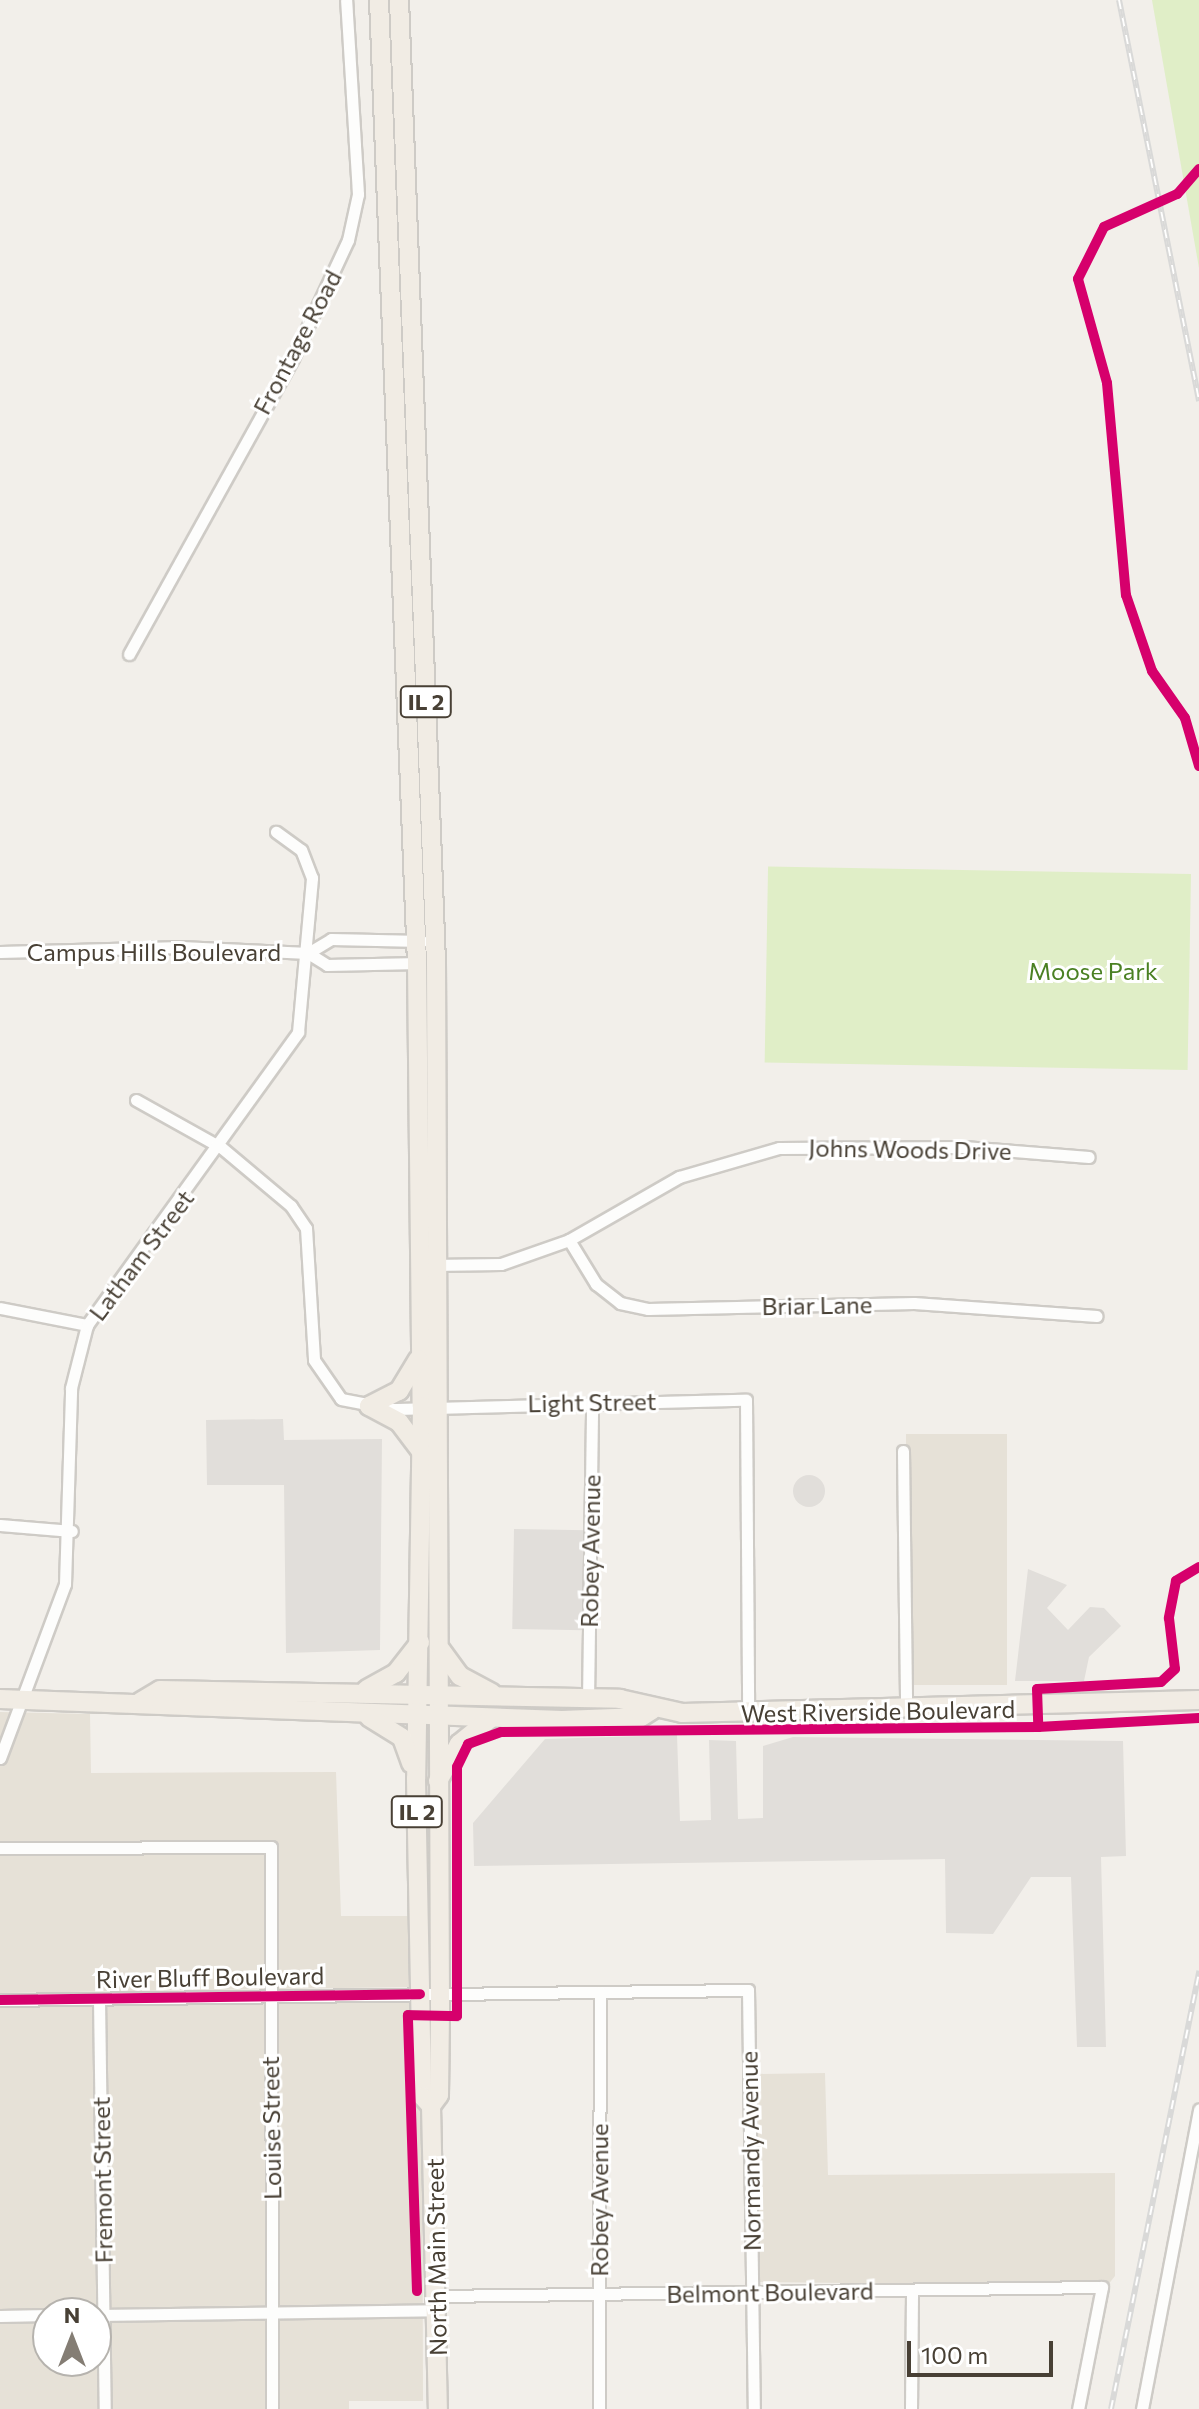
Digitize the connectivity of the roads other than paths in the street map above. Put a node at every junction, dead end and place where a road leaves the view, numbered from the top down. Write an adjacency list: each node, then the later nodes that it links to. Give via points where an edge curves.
1 (346, 0): 4 (street, Frontage Road, via 358,194 348,240 293,358)
2 (379, 0): 6 (main road, IL 2)
3 (399, 0): 6 (main road, IL 2)
4 (129, 654)
5 (276, 832): 8 (street, Latham Street, via 301,850 312,878)
6 (426, 941): 8 (street, Campus Hills Boulevard, via 331,939); 9 (main road, IL 2)
7 (0, 952): 8 (street, Campus Hills Boulevard)
8 (308, 953): 9 (street, Campus Hills Boulevard, via 327,965); 11 (street, Latham Street, via 298,1032)
9 (427, 962): 14 (main road, IL 2)
10 (136, 1100): 11 (street)
11 (222, 1148): 17 (street, Latham Street); 21 (street, via 306,1228 314,1360 334,1395)
12 (1089, 1157): 13 (street, Johns Woods Drive, via 964,1147 779,1148 679,1177)
13 (569, 1240): 14 (street, Johns Woods Drive, via 501,1264); 16 (street, Briar Lane, via 596,1284 620,1303 648,1309 914,1303)
14 (430, 1265): 18 (main road, IL 2); 20 (main road, IL 2)
15 (0, 1308): 17 (street)
16 (1097, 1316)
17 (87, 1325): 25 (street, Latham Street, via 71,1388)
18 (422, 1349): 20 (main road, IL 2); 21 (main road, via 409,1381)
19 (592, 1402): 20 (street, Light Street); 34 (street, Robey Avenue); 39 (street, Light Street, via 746,1400)
20 (430, 1405): 21 (street, Light Street); 22 (main road, IL 2); 27 (main road, IL 2)
21 (369, 1406): 22 (main road, via 399,1422)
22 (421, 1451): 26 (main road, IL 2)
23 (903, 1451): 38 (street)
24 (0, 1525): 25 (street)
25 (72, 1531): 33 (street, Latham Street, via 57,1619)
26 (420, 1642): 28 (main road, via 396,1673); 29 (main road, IL 2)
27 (441, 1650): 30 (main road, IL 2); 31 (main road, via 460,1676)
28 (360, 1692): 29 (main road, West Riverside Boulevard); 36 (main road, West Riverside Boulevard, via 160,1690)
29 (417, 1694): 30 (main road, West Riverside Boulevard); 41 (main road, North Main Street / IL 2)
30 (440, 1695): 31 (main road, West Riverside Boulevard); 42 (main road, North Main Street / IL 2)
31 (506, 1698): 34 (main road, West Riverside Boulevard)
32 (0, 1699): 33 (main road, West Riverside Boulevard)
33 (26, 1699): 36 (main road, West Riverside Boulevard); 44 (street, Latham Street)
34 (588, 1700): 37 (main road, West Riverside Boulevard, via 643,1702)
35 (1193, 1701): 38 (main road, West Riverside Boulevard)
36 (140, 1702): 40 (main road, West Riverside Boulevard)
37 (652, 1710): 39 (main road, West Riverside Boulevard); 43 (main road, West Riverside Boulevard, via 619,1718)
38 (906, 1710): 39 (main road, West Riverside Boulevard)
39 (748, 1712)
40 (362, 1715): 41 (main road, West Riverside Boulevard); 45 (main road, via 402,1738)
41 (417, 1716): 42 (main road, West Riverside Boulevard); 45 (main road, North Main Street / IL 2)
42 (439, 1717): 43 (main road, West Riverside Boulevard); 46 (main road, North Main Street / IL 2)
43 (491, 1718): 46 (main road, via 459,1744)
44 (0, 1758)
45 (416, 1779): 50 (main road, North Main Street / IL 2)
46 (438, 1781): 51 (main road, North Main Street / IL 2)
47 (0, 1848): 52 (street, Louise Street, via 271,1847)
48 (748, 1990): 49 (street, River Bluff Boulevard); 58 (street, Normandy Avenue)
49 (600, 1992): 51 (street, River Bluff Boulevard); 59 (street, Robey Avenue)
50 (420, 1994): 51 (street, River Bluff Boulevard); 52 (street, River Bluff Boulevard); 55 (main road, North Main Street / IL 2, via 422,2096)
51 (440, 1994): 55 (main road, North Main Street / IL 2, via 439,2095)
52 (269, 1996): 53 (street, River Bluff Boulevard); 62 (street, Louise Street)
53 (99, 1999): 54 (street, River Bluff Boulevard); 60 (street, Fremont Street)
54 (0, 2000)
55 (431, 2106): 61 (main road, North Main Street / IL 2)
56 (1199, 2109): 74 (street)
57 (912, 2290): 58 (street, Belmont Boulevard); 72 (street); 73 (street, Belmont Boulevard, via 1102,2287)
58 (753, 2293): 59 (street, Belmont Boulevard); 71 (street, Normandy Avenue)
59 (599, 2295): 61 (street, Belmont Boulevard); 70 (street, Robey Avenue)
60 (100, 2297)
61 (438, 2303): 62 (street, Belmont Boulevard); 69 (main road, North Main Street / IL 2)
62 (273, 2313): 64 (street, Belmont Boulevard); 68 (street, Louise Street)
63 (32, 2315): 65 (street)
64 (112, 2315)
65 (0, 2316)
66 (103, 2377): 67 (street, Fremont Street)
67 (105, 2409)
68 (272, 2409)
69 (438, 2409)
70 (599, 2409)
71 (754, 2409)
72 (911, 2409)
73 (1078, 2409)
74 (1142, 2409)

